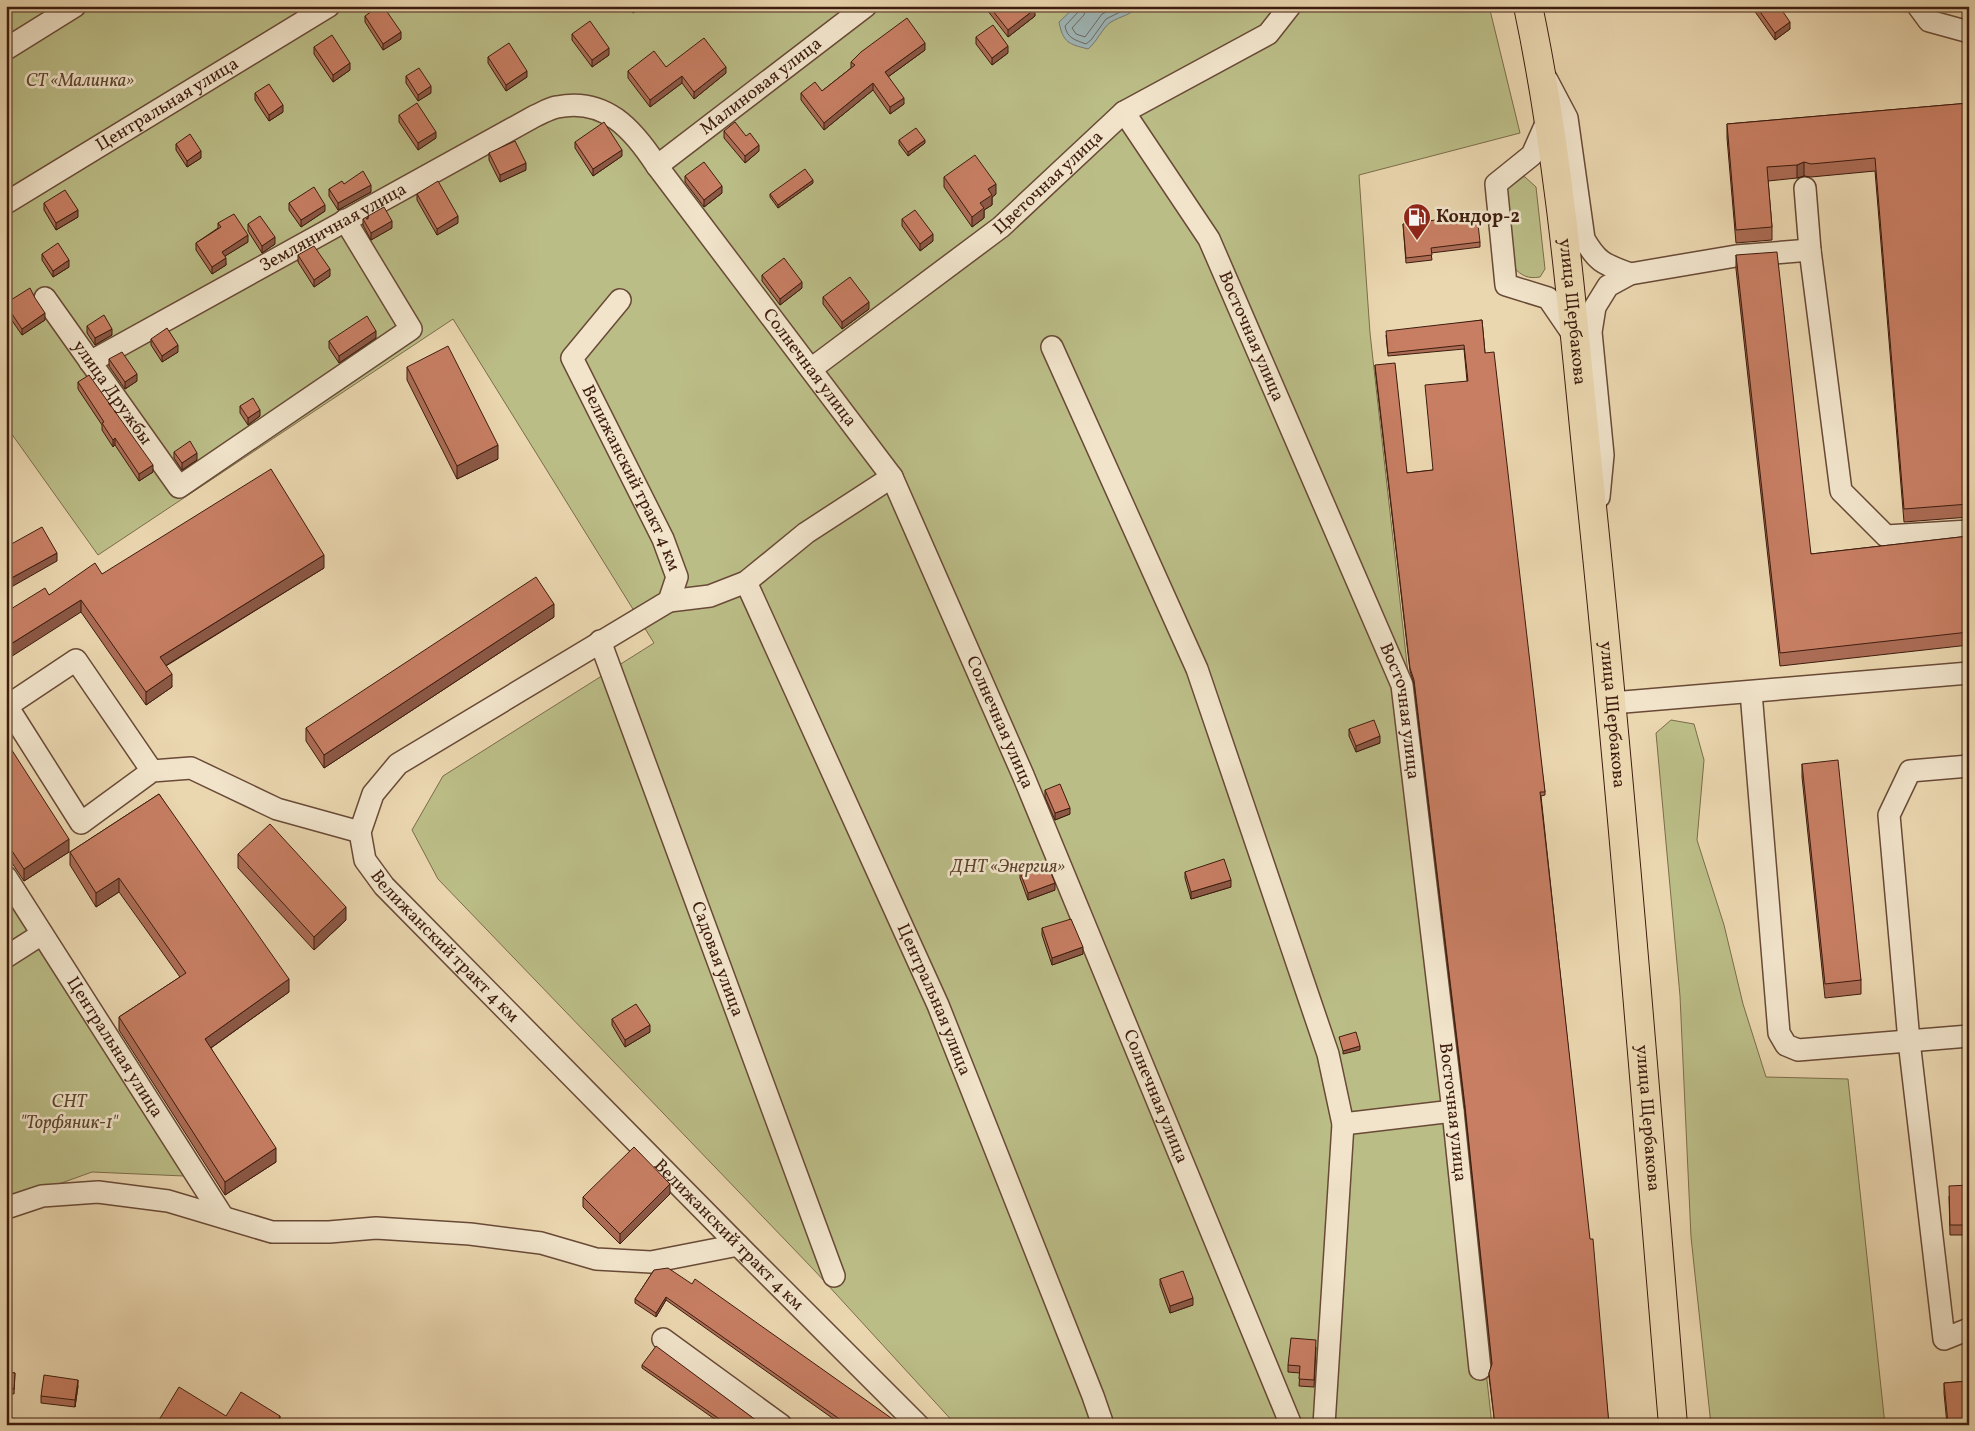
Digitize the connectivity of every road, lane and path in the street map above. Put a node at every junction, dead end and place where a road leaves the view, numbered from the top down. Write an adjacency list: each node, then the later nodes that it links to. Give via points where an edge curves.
1 (75, 6): 8 (street)
2 (329, 6): 15 (street, Центральная улица)
3 (866, 6): 13 (street, Малиновая улица)
4 (1290, 6): 11 (street, Цветочная улица, via 1268,34)
5 (1528, 6): 9 (main road, улица Щербакова)
6 (1918, 6): 7 (street, via 1929,21)
7 (1969, 32)
8 (6, 49)
9 (1541, 69): 12 (main road, улица Щербакова); 18 (street, via 1567,118 1584,238 1594,256 1604,264)
10 (580, 105): 13 (street, Солнечная улица, via 603,111 623,124 644,146); 16 (street, Земляничная улица, via 556,107 535,116)
11 (1124, 112): 24 (street, Цветочная улица, via 1002,227); 42 (street, Восточная улица, via 1209,240 1402,685)
12 (1548, 120): 21 (main road, улица Щербакова); 21 (street, via 1532,155 1496,184 1506,285 1548,298)
13 (656, 166): 24 (street, Солнечная улица)
14 (1805, 188): 17 (street)
15 (6, 203)
16 (345, 220): 23 (street, Земляничная улица); 23 (street, улица Дружбы, via 411,329 179,487)
17 (1810, 250): 18 (street, via 1736,256); 26 (street, via 1841,491 1886,536)
18 (1630, 274): 27 (street, via 1608,286 1595,308 1591,332 1603,455)
19 (45, 298): 23 (street, улица Дружбы)
20 (620, 300): 29 (street, Велижанский тракт 4 км, via 572,358 664,539 677,577)
21 (1574, 336): 27 (main road, улица Щербакова)
22 (1052, 347): 43 (street, via 1197,669 1328,1054)
23 (90, 362)
24 (811, 369): 25 (street, Солнечная улица)
25 (892, 477): 28 (street, via 806,533); 54 (street, Солнечная улица, via 1023,775)
26 (1969, 531)
27 (1595, 539): 33 (main road, улица Щербакова)
28 (746, 582): 29 (street, via 710,596); 53 (street, Центральная улица, via 938,1005)
29 (669, 601): 30 (street, Велижанский тракт 4 км)
30 (600, 641): 36 (street, Велижанский тракт 4 км, via 398,764 373,794); 47 (street, Садовая улица)
31 (1969, 673): 32 (street)
32 (1751, 692): 33 (street); 41 (street, via 1779,1033 1786,1045 1798,1050)
33 (1612, 703): 56 (main road, улица Щербакова)
34 (1969, 766): 41 (street, via 1910,771 1889,815)
35 (152, 770): 35 (street, via 76,660 7,706 81,823); 36 (street, via 192,768 277,809)
36 (360, 832): 46 (street, Велижанский тракт 4 км, via 365,860 384,886)
37 (6, 877): 38 (street, Центральная улица)
38 (42, 934): 39 (street); 45 (street, Центральная улица)
39 (6, 957)
40 (1969, 1036): 41 (street)
41 (1909, 1041): 48 (street, via 1944,1339)
42 (1453, 1111): 43 (street); 50 (street, Восточная улица)
43 (1343, 1124): 55 (street)
44 (6, 1208): 45 (street, via 42,1196 98,1192 168,1201)
45 (223, 1217): 46 (street, via 272,1232 376,1228 470,1234 541,1244 605,1260 650,1262)
46 (738, 1245): 52 (street, Велижанский тракт 4 км)
47 (834, 1276)
48 (1969, 1329)
49 (663, 1339): 51 (street)
50 (1480, 1369)
51 (781, 1425)
52 (918, 1425)
53 (1103, 1425)
54 (1291, 1425)
55 (1324, 1425)
56 (1673, 1425)

